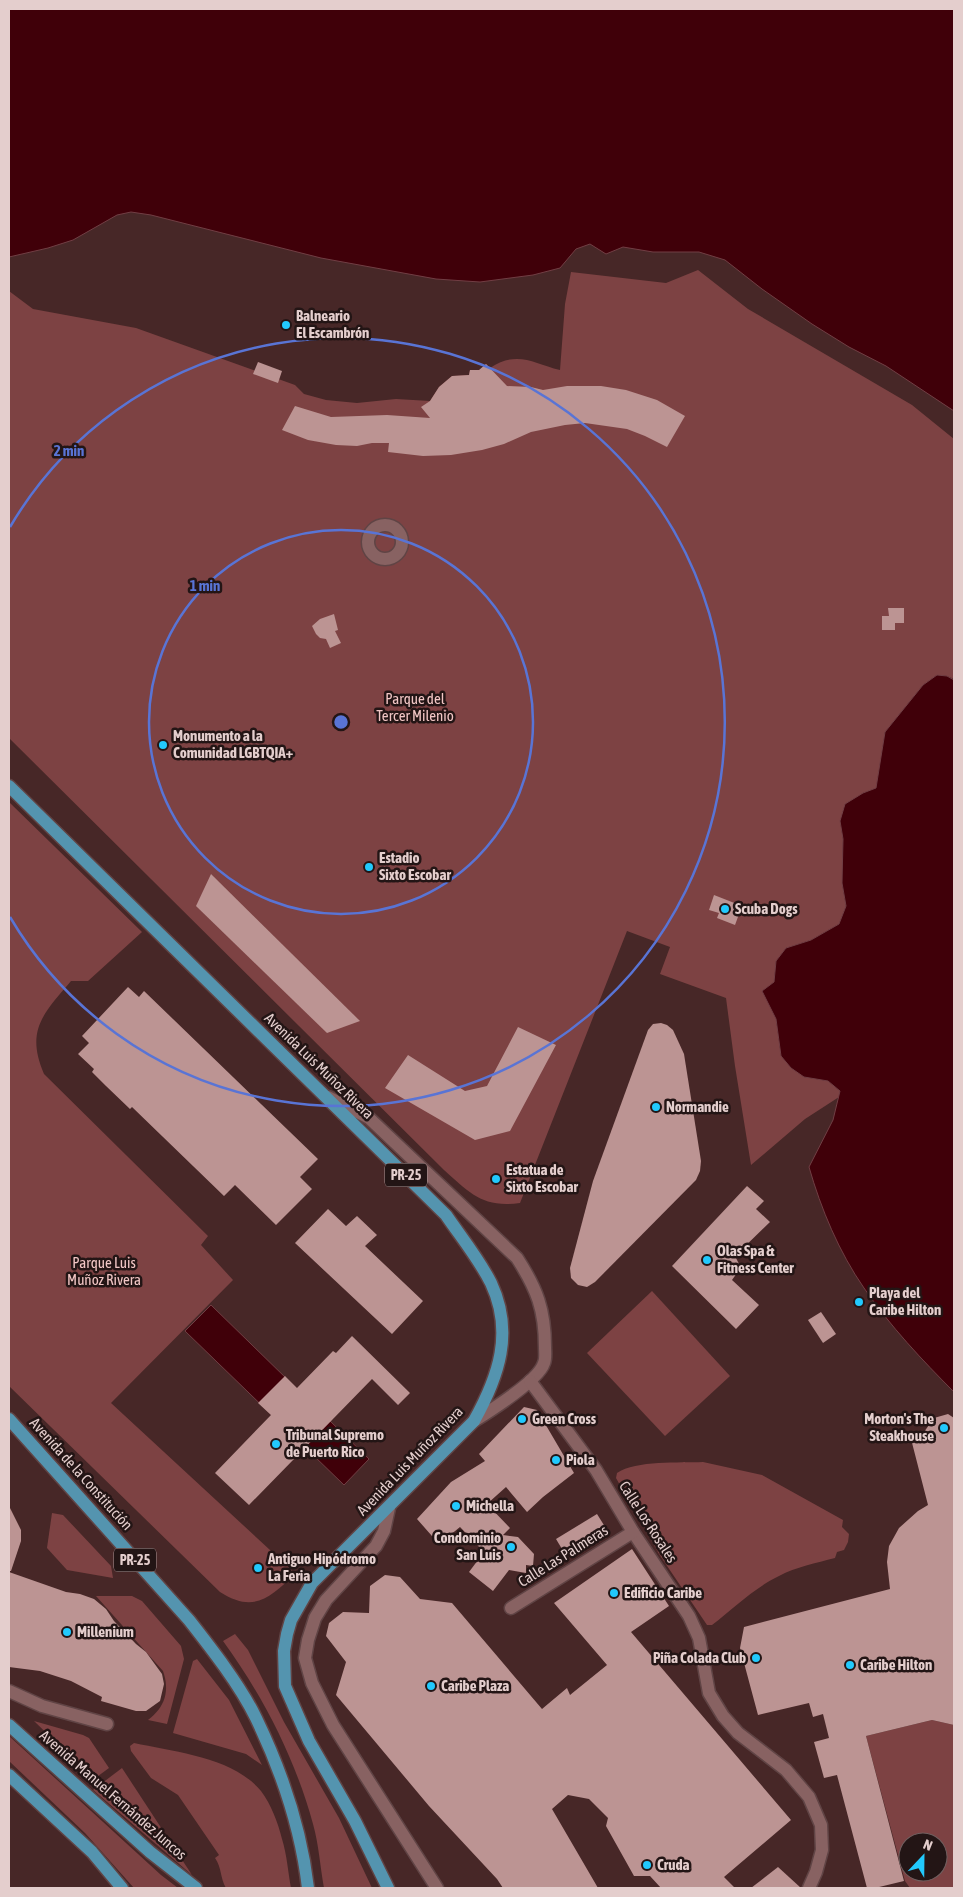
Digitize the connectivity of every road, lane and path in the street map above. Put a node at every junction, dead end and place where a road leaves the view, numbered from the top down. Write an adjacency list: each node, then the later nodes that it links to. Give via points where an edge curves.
1 (9, 786): 2 (main road, Avenida Luis Muñoz Rivera / PR-25)
2 (326, 1096): 3 (street, via 369,1118 517,1258 532,1280 545,1332 544,1364); 5 (main road, Avenida Luis Muñoz Rivera / PR-25, via 446,1215 490,1282 498,1302 503,1338 490,1392)
3 (530, 1381): 5 (street); 7 (street, Calle Los Rosales, via 596,1470)
4 (9, 1419): 15 (main road, Avenida de la Constitución / PR-25, via 189,1620 210,1646 255,1716 288,1795 304,1856)
5 (474, 1421): 6 (main road, Avenida Luis Muñoz Rivera / PR-25)
6 (389, 1508): 16 (main road, Avenida Luis Muñoz Rivera / PR-25, via 312,1583 291,1620 284,1651 285,1686 309,1741 355,1821); 17 (street, via 384,1531 376,1546 326,1600 315,1618 305,1658 312,1683 333,1725)
7 (633, 1532): 8 (street, Calle Las Palmeras); 18 (street, Calle Los Rosales, via 690,1616 709,1693 723,1716 738,1733 786,1770 809,1797 821,1825 822,1850)
8 (511, 1608)
9 (9, 1691): 10 (street, via 42,1706)
10 (107, 1724)
11 (9, 1725): 14 (main road, Avenida Manuel Fernández Juncos, via 150,1852)
12 (9, 1775): 13 (main road, via 92,1852)
13 (122, 1888)
14 (196, 1888)
15 (308, 1888)
16 (388, 1888)
17 (437, 1888)
18 (809, 1888)

